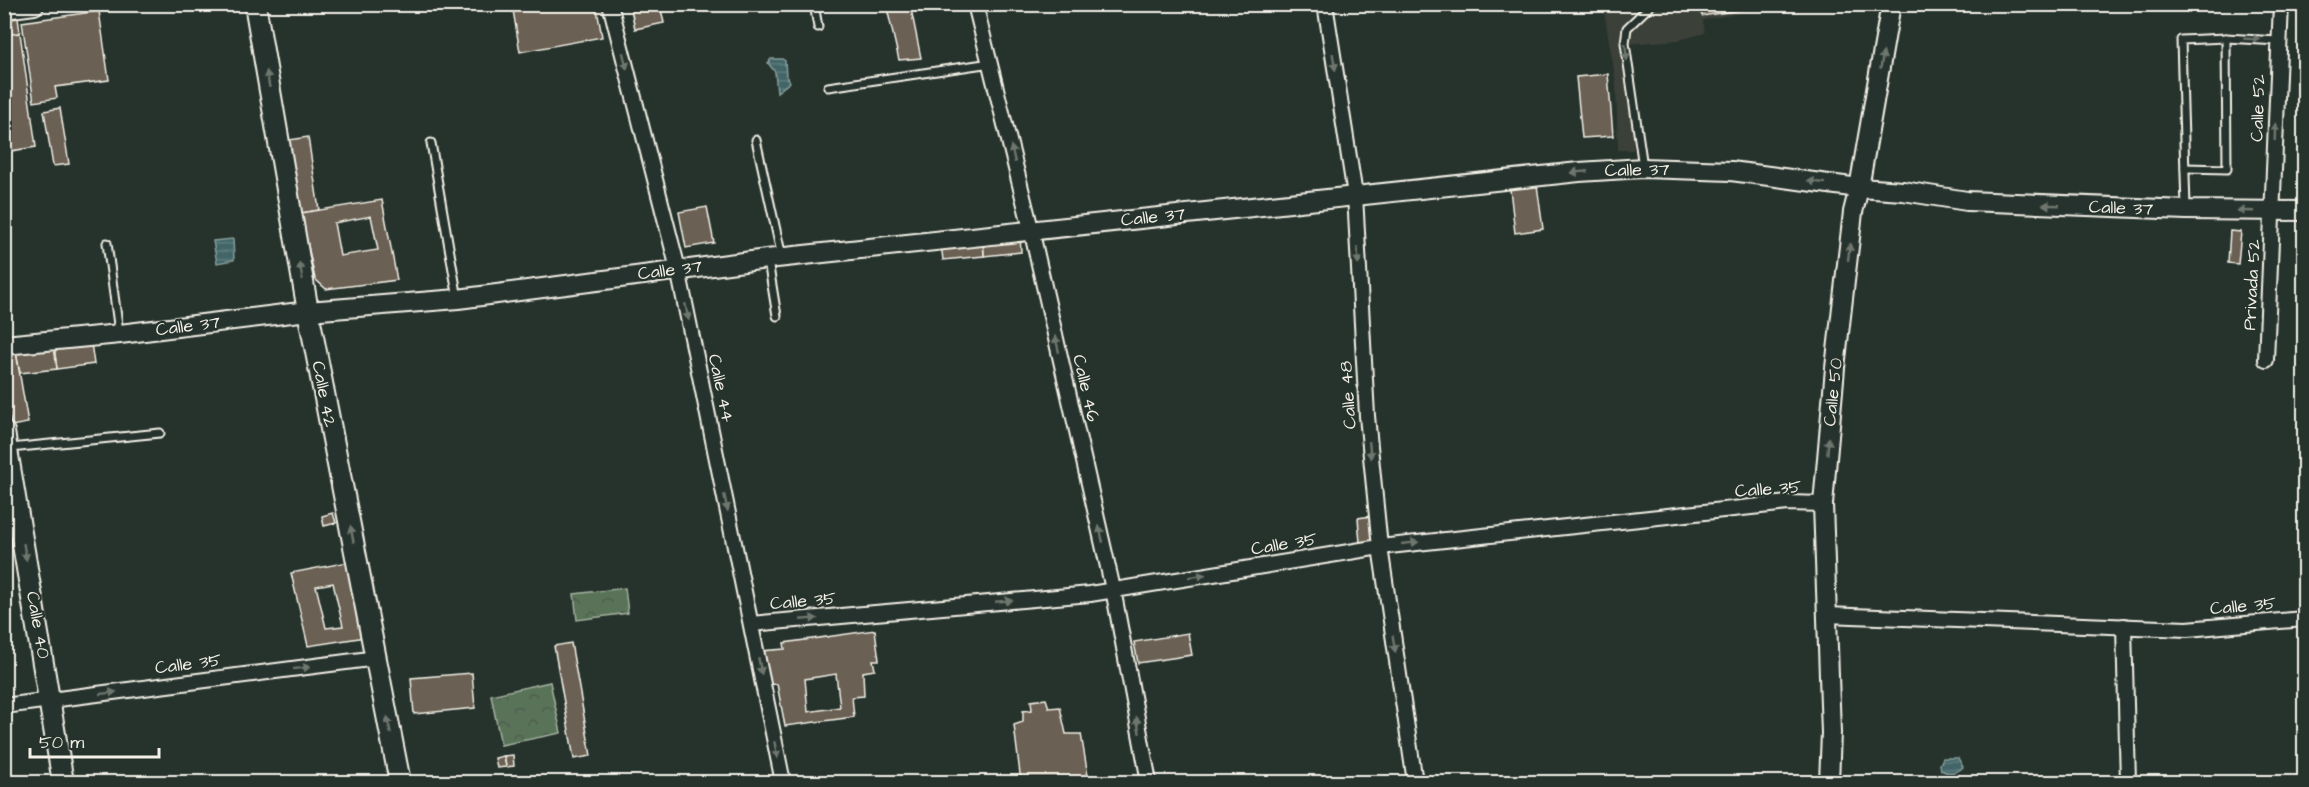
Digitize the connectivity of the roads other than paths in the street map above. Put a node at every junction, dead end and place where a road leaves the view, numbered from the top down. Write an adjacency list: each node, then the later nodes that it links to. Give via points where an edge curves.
1 (34, 4): 10 (main road)
2 (255, 4): 30 (main road, Calle 42, one-way to 2)
3 (610, 4): 28 (street, Calle 44, one-way to 28)
4 (814, 4): 11 (lane)
5 (975, 4): 14 (street, Calle 46)
6 (1325, 4): 21 (street, Calle 48, one-way to 21)
7 (1652, 4): 18 (lane, one-way to 18, via 1627,28 1625,43)
8 (1892, 4): 20 (street, Calle 50, one-way to 8)
9 (2281, 4): 13 (street, Calle 52)
10 (4, 8)
11 (818, 27)
12 (2226, 38): 13 (lane, one-way to 13); 19 (lane, via 2181,40); 19 (lane, via 2228,169)
13 (2278, 41): 24 (street, Calle 52, one-way to 13)
14 (991, 63): 15 (lane); 25 (street, Calle 46, one-way to 14)
15 (828, 87)
16 (756, 140): 27 (lane)
17 (431, 143): 29 (lane)
18 (1643, 168): 20 (street, Calle 37, one-way to 18, via 1731,171); 21 (street, Calle 37, one-way to 21)
19 (2185, 168): 22 (lane)
20 (1860, 188): 22 (street, Calle 37, one-way to 20, via 1967,201); 37 (street, Calle 50, one-way to 20, via 1853,212)
21 (1355, 195): 25 (street, Calle 37); 38 (street, Calle 48, one-way to 38, via 1366,416)
22 (2186, 210): 24 (street, Calle 37, one-way to 22)
23 (2304, 211): 24 (street, Calle 37)
24 (2273, 212): 34 (street, Privada 52)
25 (1031, 230): 27 (street, Calle 37); 39 (street, Calle 46, one-way to 25)
26 (106, 243): 32 (lane)
27 (775, 258): 28 (street, Calle 37); 31 (lane)
28 (678, 269): 29 (street, Calle 37); 42 (street, Calle 44, one-way to 42)
29 (458, 299): 30 (street, Calle 37)
30 (308, 312): 32 (street, Calle 37); 44 (main road, Calle 42, one-way to 30)
31 (777, 316)
32 (120, 334): 33 (street, Calle 37)
33 (4, 345)
34 (2266, 360)
35 (160, 433): 36 (lane)
36 (6, 440): 45 (main road, Calle 40, one-way to 45)
37 (1823, 504): 38 (street, Calle 35, one-way to 37, via 1788,503); 40 (street, Calle 50)
38 (1380, 547): 39 (street, Calle 35, one-way to 38); 51 (street, Calle 48, one-way to 51)
39 (1113, 589): 42 (street, Calle 35, one-way to 39); 50 (street, Calle 46, one-way to 39)
40 (1826, 615): 43 (street, Calle 35); 52 (street, Calle 50, via 1832,733)
41 (2304, 619): 43 (street, Calle 35, via 2187,629)
42 (751, 624): 49 (street, Calle 44, one-way to 49)
43 (2124, 626): 53 (street)
44 (377, 658): 45 (street, Calle 35, one-way to 44); 48 (main road, Calle 42, one-way to 44)
45 (50, 700): 46 (street, Calle 35); 47 (main road, Calle 40)
46 (4, 706)
47 (63, 783)
48 (400, 783)
49 (783, 783)
50 (1149, 783)
51 (1415, 783)
52 (1829, 783)
53 (2128, 783)

